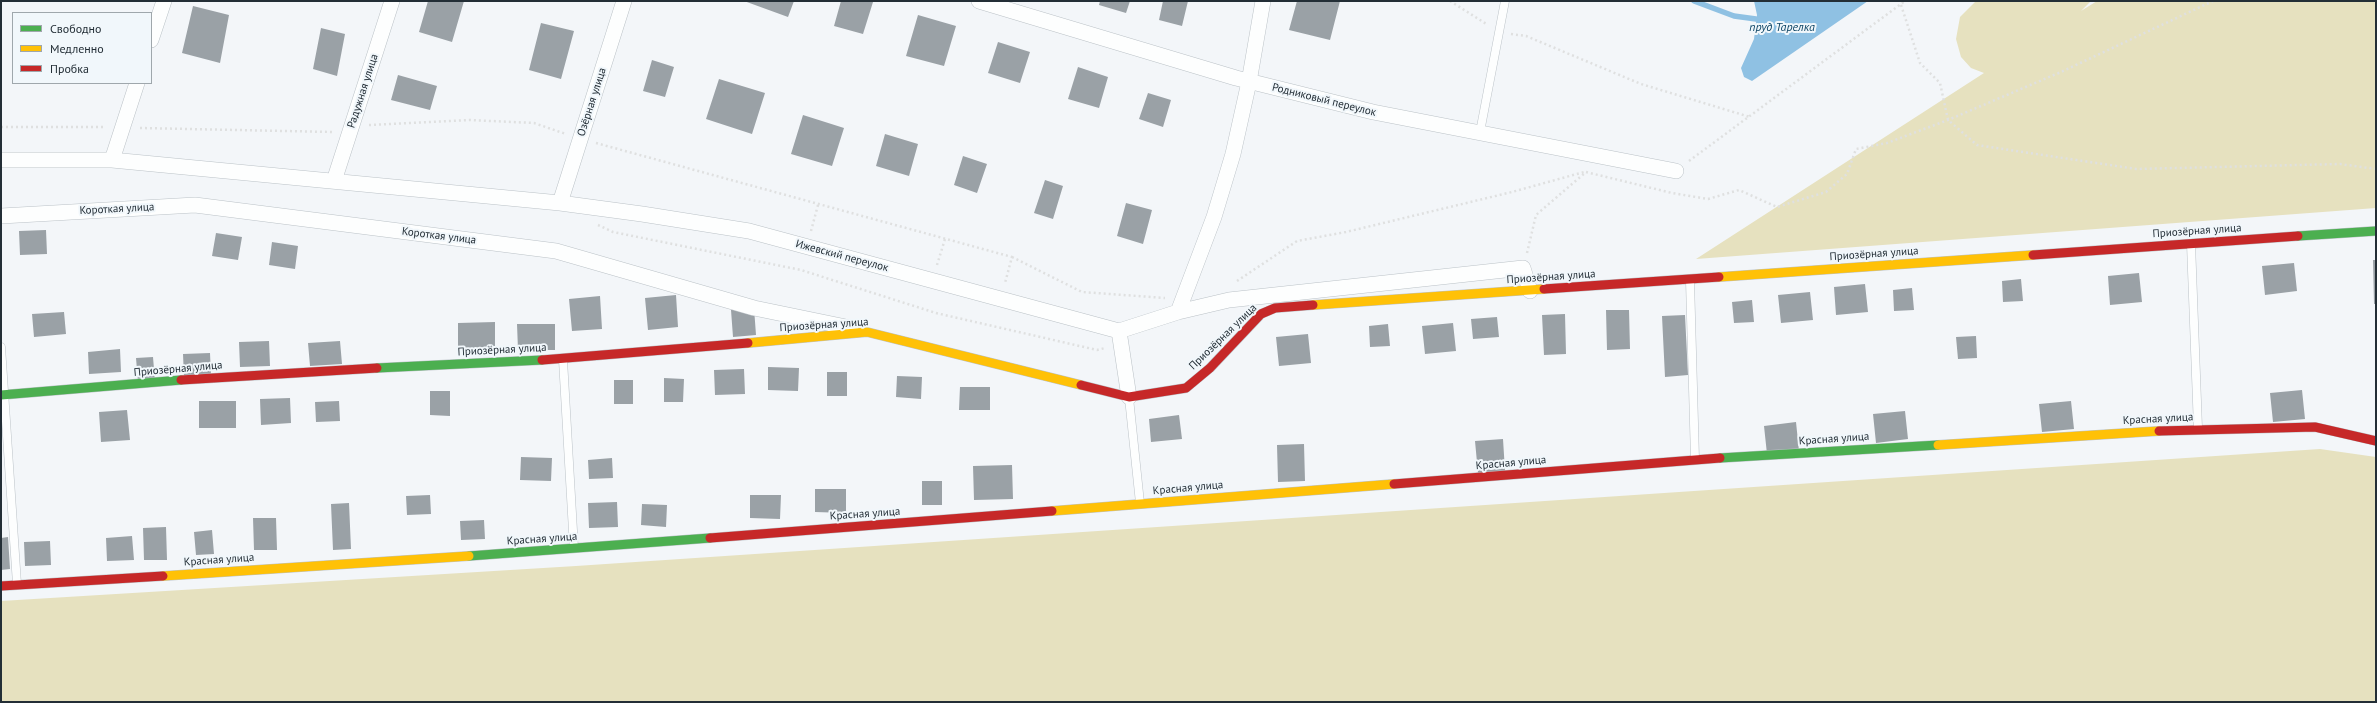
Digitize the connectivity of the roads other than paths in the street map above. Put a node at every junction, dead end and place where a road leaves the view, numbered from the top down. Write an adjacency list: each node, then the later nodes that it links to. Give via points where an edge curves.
1 (164, 1): 7 (street)
2 (392, 1): 14 (street, Радужная улица)
3 (624, 1): 15 (street, Озёрная улица)
4 (979, 1): 8 (street, Родниковый переулок)
5 (1264, 1): 8 (street)
6 (1505, 1): 10 (lane)
7 (152, 37)
8 (1249, 82): 10 (street, Родниковый переулок, via 1373,112); 21 (street, via 1233,154 1216,210)
9 (137, 84): 12 (street)
10 (1480, 132): 13 (street, Родниковый переулок)
11 (1, 160): 12 (street, Ижевский переулок)
12 (112, 160): 14 (street, Ижевский переулок)
13 (1676, 171)
14 (334, 181): 15 (street, Ижевский переулок)
15 (560, 203): 23 (street, Ижевский переулок, via 749,231)
16 (1, 216): 22 (street, Короткая улица, via 195,205 556,251 754,308)
17 (2376, 231): 18 (street, Приозёрная улица)
18 (2190, 243): 19 (street, Приозёрная улица); 28 (lane)
19 (1690, 280): 20 (street, Приозёрная улица); 30 (lane)
20 (1530, 291): 21 (street, via 1524,268); 27 (street, Приозёрная улица, via 1275,308 1261,314 1210,368 1186,388)
21 (1180, 306): 23 (street)
22 (867, 332): 25 (street, Приозёрная улица); 27 (street, Приозёрная улица)
23 (1119, 332): 27 (street)
24 (1, 347): 26 (lane)
25 (563, 359): 26 (street, Приозёрная улица, via 272,373); 32 (lane)
26 (3, 395): 34 (lane)
27 (1129, 397): 31 (lane)
28 (2198, 429): 29 (street, Красная улица, via 2315,427); 30 (street, Красная улица)
29 (2376, 441)
30 (1695, 460): 31 (street, Красная улица)
31 (1140, 504): 32 (street, Красная улица)
32 (574, 549): 34 (street, Красная улица)
33 (1, 586): 34 (street, Красная улица)
34 (17, 586)

